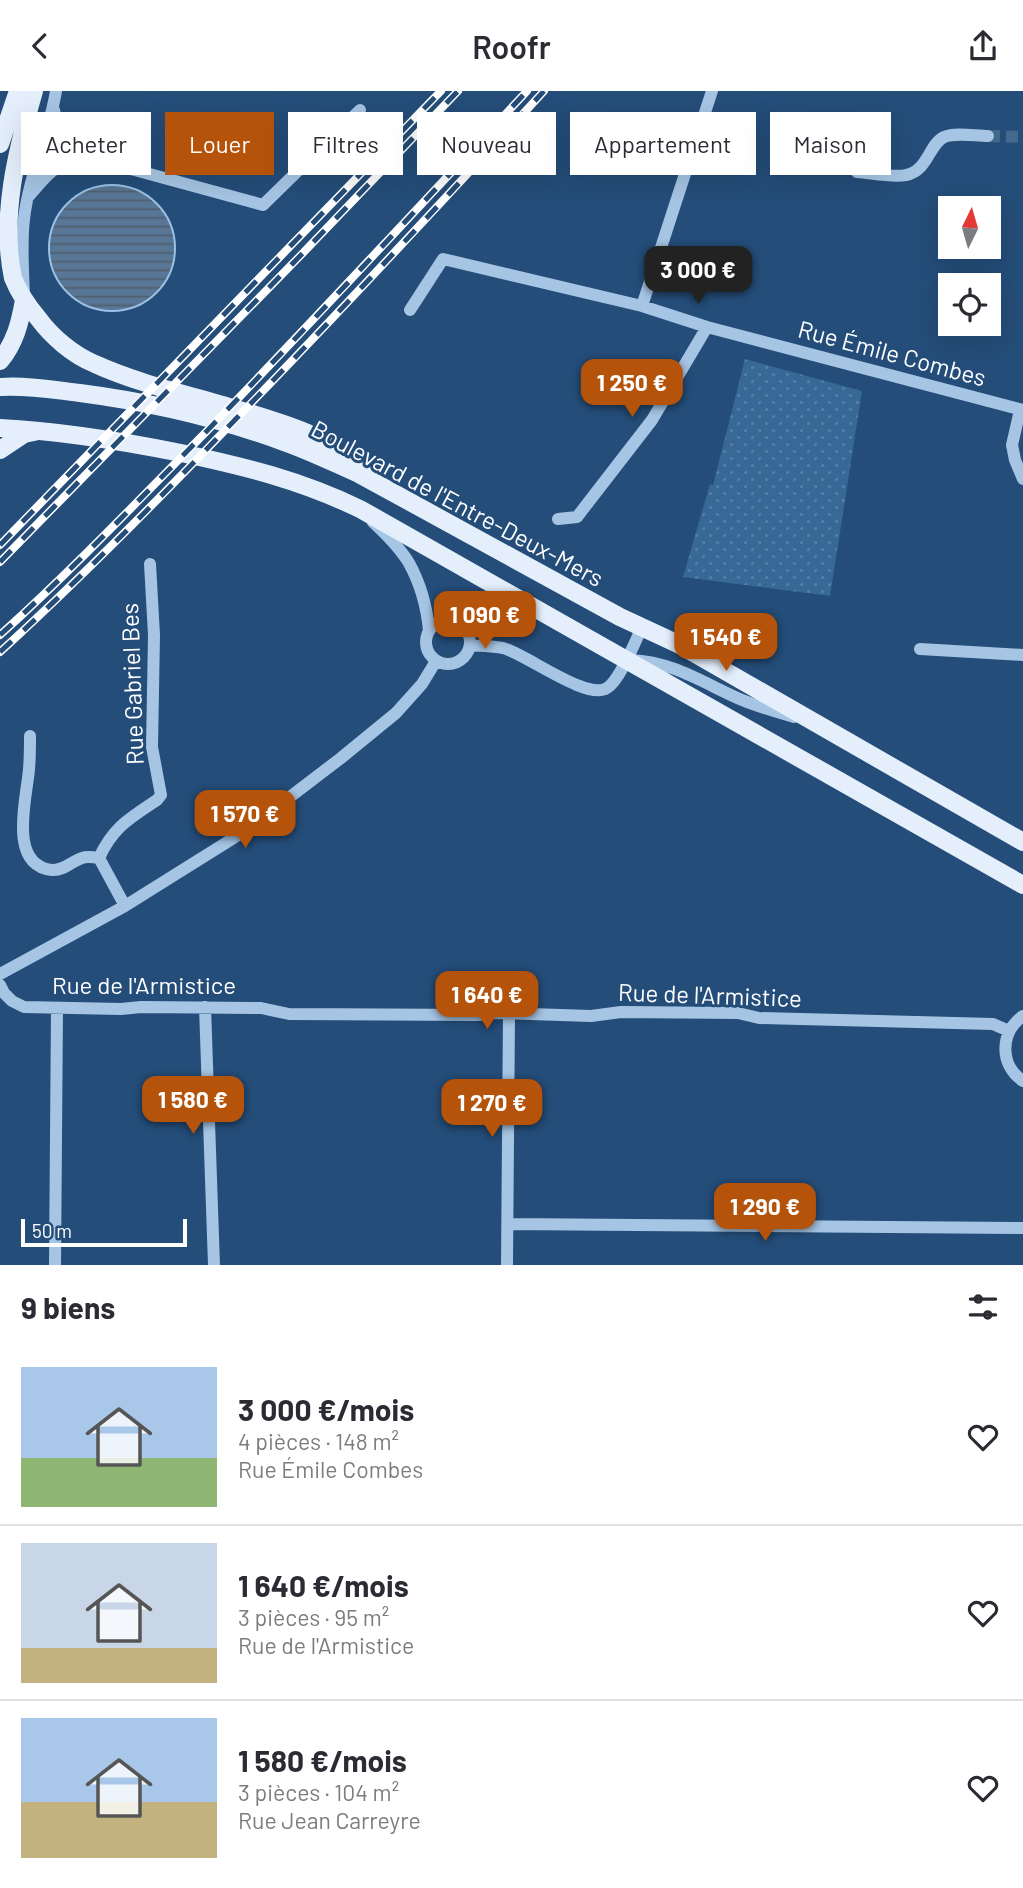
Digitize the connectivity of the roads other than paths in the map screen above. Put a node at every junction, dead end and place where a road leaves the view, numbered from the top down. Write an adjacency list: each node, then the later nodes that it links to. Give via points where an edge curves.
1 (19, 91): 8 (main road)
2 (34, 91): 13 (main road, via 15,158 6,216 7,250)
3 (56, 91): 5 (street)
4 (712, 91): 14 (street)
5 (54, 110): 12 (street)
6 (360, 110): 9 (street, via 263,205)
7 (988, 136): 10 (street, via 943,138 916,171)
8 (0, 144)
9 (151, 174)
10 (891, 174)
11 (47, 175): 12 (street)
12 (28, 197): 13 (street, via 22,248)
13 (24, 300): 17 (main road, via 18,331); 24 (main road, via 48,331 93,364 324,439)
14 (642, 306): 15 (street, Rue Émile Combes, via 443,259); 16 (street, Rue Émile Combes)
15 (410, 310)
16 (707, 327): 19 (street, Rue Émile Combes); 26 (street, via 652,420 602,485 577,517)
17 (0, 362)
18 (0, 387): 24 (main road, Boulevard de l'Entre-Deux-Mers, via 118,398 223,423 316,454)
19 (1021, 410): 23 (street, via 1012,445)
20 (0, 428): 21 (main road, Boulevard de l'Entre-Deux-Mers)
21 (41, 430): 22 (main road, via 23,434); 25 (main road, Boulevard de l'Entre-Deux-Mers, via 252,468)
22 (0, 450)
23 (1023, 479)
24 (399, 496): 28 (main road, Boulevard de l'Entre-Deux-Mers)
25 (360, 509): 29 (street, via 409,563); 33 (main road, Boulevard de l'Entre-Deux-Mers)
26 (558, 519)
27 (149, 564): 38 (street, Rue Gabriel Bes, via 154,635 152,747 161,795 122,823)
28 (642, 627): 33 (street); 35 (main road, Boulevard de l'Entre-Deux-Mers)
29 (429, 631): 30 (street, via 441,622 455,622 467,631); 34 (street, via 428,650)
30 (470, 645): 33 (street, via 503,649 577,686 598,691 611,685); 34 (street, via 455,663)
31 (920, 649): 32 (street)
32 (1023, 655)
33 (627, 660): 35 (street, via 674,667 745,701); 39 (main road, Boulevard de l'Entre-Deux-Mers)
34 (436, 661): 40 (street, via 396,712 341,758 248,829)
35 (818, 726): 37 (main road, Boulevard de l'Entre-Deux-Mers)
36 (30, 736): 38 (street, via 22,834 29,856 51,870 85,856)
37 (1023, 842)
38 (99, 858): 40 (street)
39 (1022, 885)
40 (125, 906): 41 (street)
41 (0, 974)
42 (0, 985): 44 (street, Rue de l'Armistice, via 12,1001 24,1007)
43 (205, 1007): 44 (street, Rue de l'Armistice); 45 (street, Rue de l'Armistice, via 261,1008 289,1014); 52 (street)
44 (57, 1008): 51 (street)
45 (509, 1013): 47 (street, Rue de l'Armistice, via 738,1013 759,1019 993,1024); 49 (street)
46 (1023, 1016): 47 (street)
47 (1009, 1031): 48 (street, via 1005,1053 1009,1066)
48 (1023, 1081)
49 (508, 1224): 50 (street); 53 (street)
50 (1023, 1228)
51 (55, 1265)
52 (215, 1265)
53 (507, 1265)

